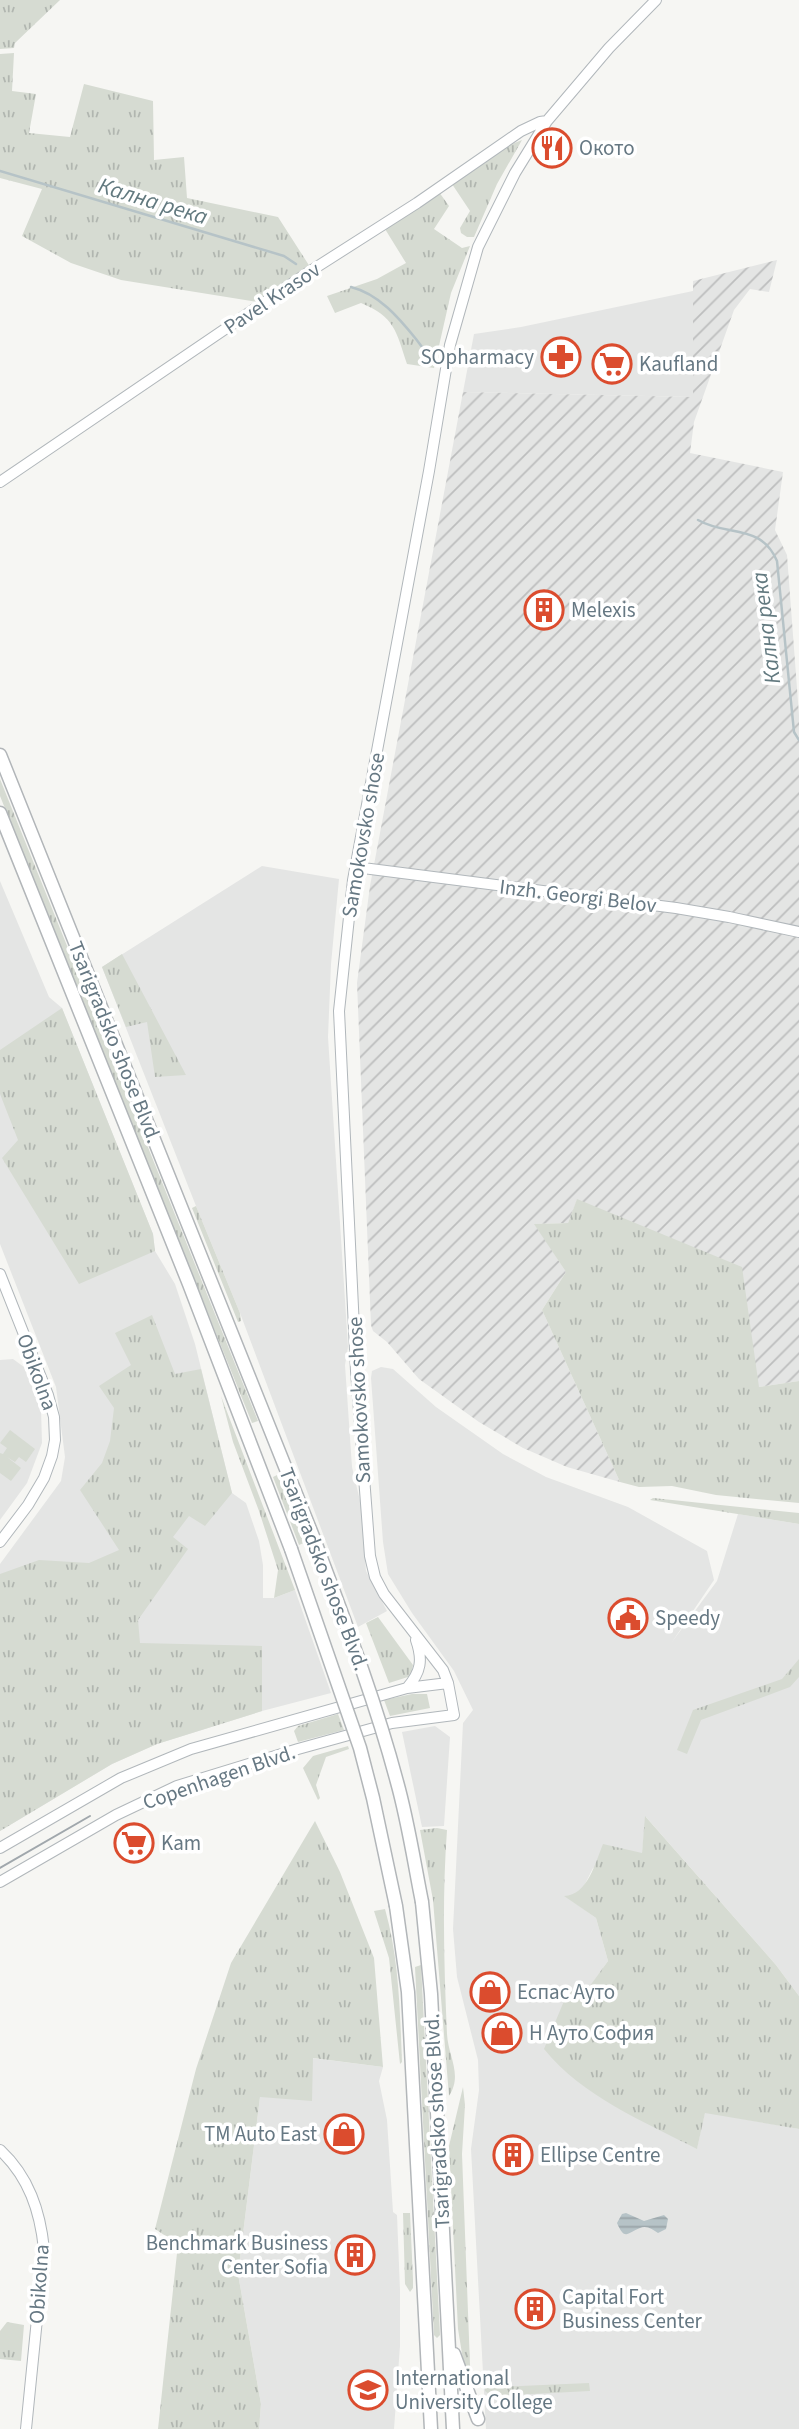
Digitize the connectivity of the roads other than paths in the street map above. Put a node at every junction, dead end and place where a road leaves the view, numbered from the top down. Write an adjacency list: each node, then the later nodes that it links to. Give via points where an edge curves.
1 (656, 0): 2 (main road, Samokovsko shose)
2 (547, 121): 3 (main road, Pavel Krasov, via 521,131); 6 (main road, Samokovsko shose, via 478,247 451,338)
3 (0, 482)
4 (0, 755): 17 (highway, Tsarigradsko shose Blvd., bridge, via 314,1539 386,1741 422,1902)
5 (0, 813): 20 (highway, Tsarigradsko shose Blvd., bridge, via 189,1284 291,1549 360,1748 396,1906 408,1992)
6 (355, 867): 7 (main road, Inzh. Georgi Belov, via 676,908); 10 (main road, Samokovsko shose, via 340,1011 365,1505 375,1577)
7 (799, 932)
8 (0, 1274): 9 (main road, Obikolna, via 48,1395 55,1440 44,1478)
9 (0, 1542)
10 (414, 1633): 11 (main road, Samokovsko shose); 12 (main road, via 421,1667)
11 (448, 1683): 12 (main road, Copenhagen Blvd.); 13 (main road, Samokovsko shose)
12 (407, 1688): 14 (main road, Copenhagen Blvd., via 150,1765)
13 (454, 1715): 15 (main road, Copenhagen Blvd., via 392,1723 177,1786 116,1815)
14 (0, 1848)
15 (0, 1882)
16 (0, 2150): 19 (main road, Obikolna, via 27,2184 41,2221 44,2249)
17 (448, 2333): 18 (highway); 21 (highway, Tsarigradsko shose Blvd.)
18 (478, 2419)
19 (26, 2429)
20 (431, 2429)
21 (453, 2429)

